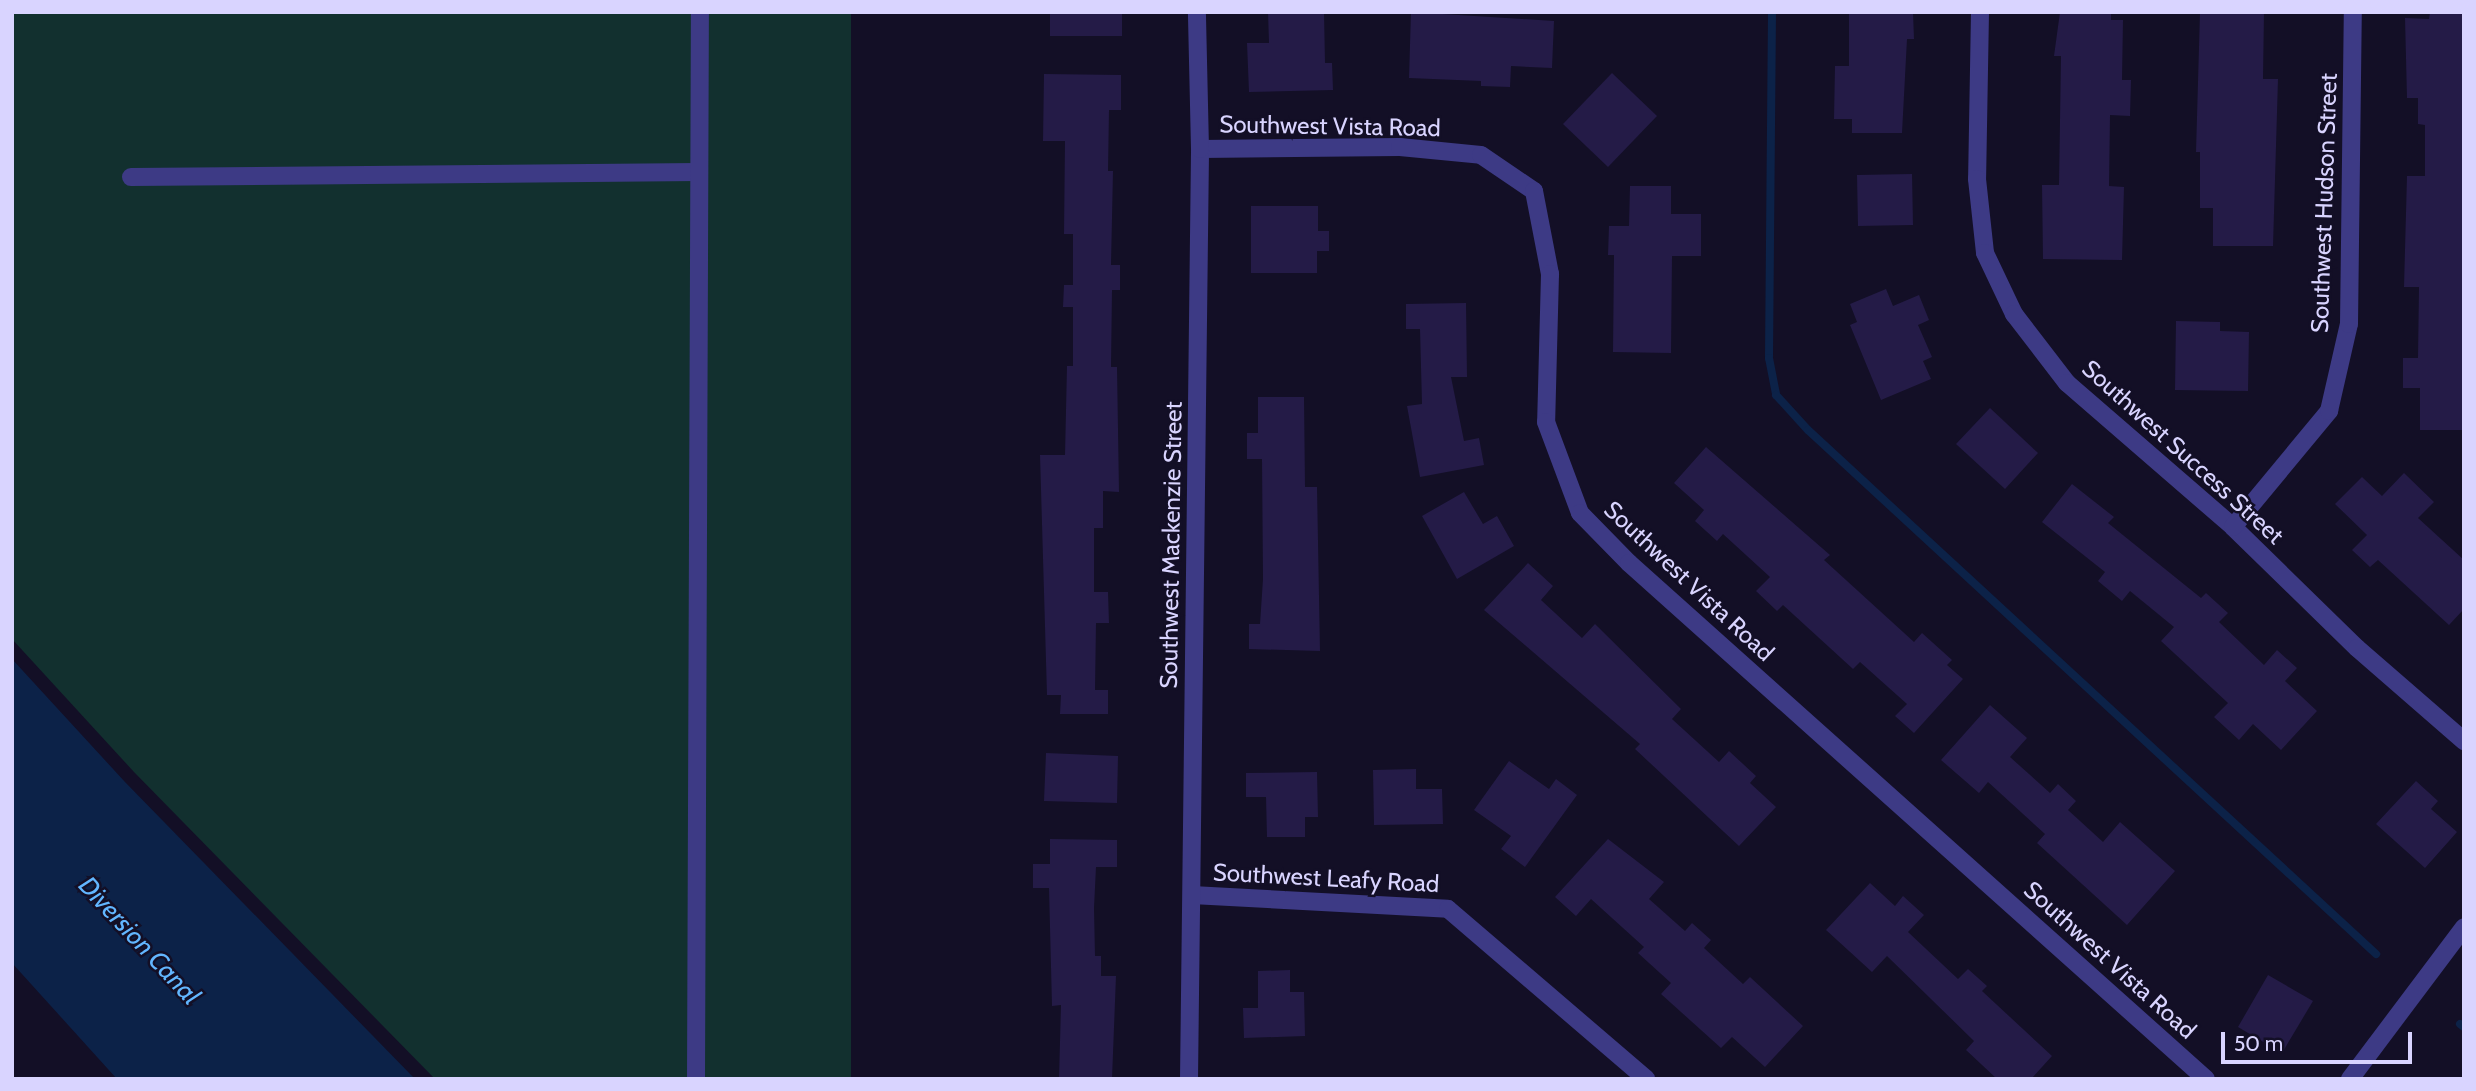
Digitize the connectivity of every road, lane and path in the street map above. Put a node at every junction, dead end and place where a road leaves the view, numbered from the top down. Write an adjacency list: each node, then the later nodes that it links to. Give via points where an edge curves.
1 (700, 12): 6 (street)
2 (1197, 12): 5 (street, Southwest Mackenzie Street)
3 (1980, 12): 8 (street, Southwest Success Street, via 1977,179 1985,253 2014,314 2067,383)
4 (2353, 12): 8 (street, Southwest Hudson Street, via 2349,324 2344,349 2329,411)
5 (1200, 149): 10 (street, Southwest Mackenzie Street); 15 (street, Southwest Vista Road, via 1399,146 1481,155 1534,191 1550,274 1546,422 1580,513 1629,563)
6 (698, 172): 7 (street); 12 (street)
7 (131, 177)
8 (2233, 527): 9 (street, Southwest Success Street, via 2357,648)
9 (2464, 741)
10 (1192, 895): 13 (street, Southwest Mackenzie Street); 14 (street, Southwest Leafy Road, via 1448,909)
11 (2464, 927): 16 (street)
12 (696, 1079)
13 (1189, 1079)
14 (1646, 1079)
15 (2206, 1079)
16 (2350, 1079)

